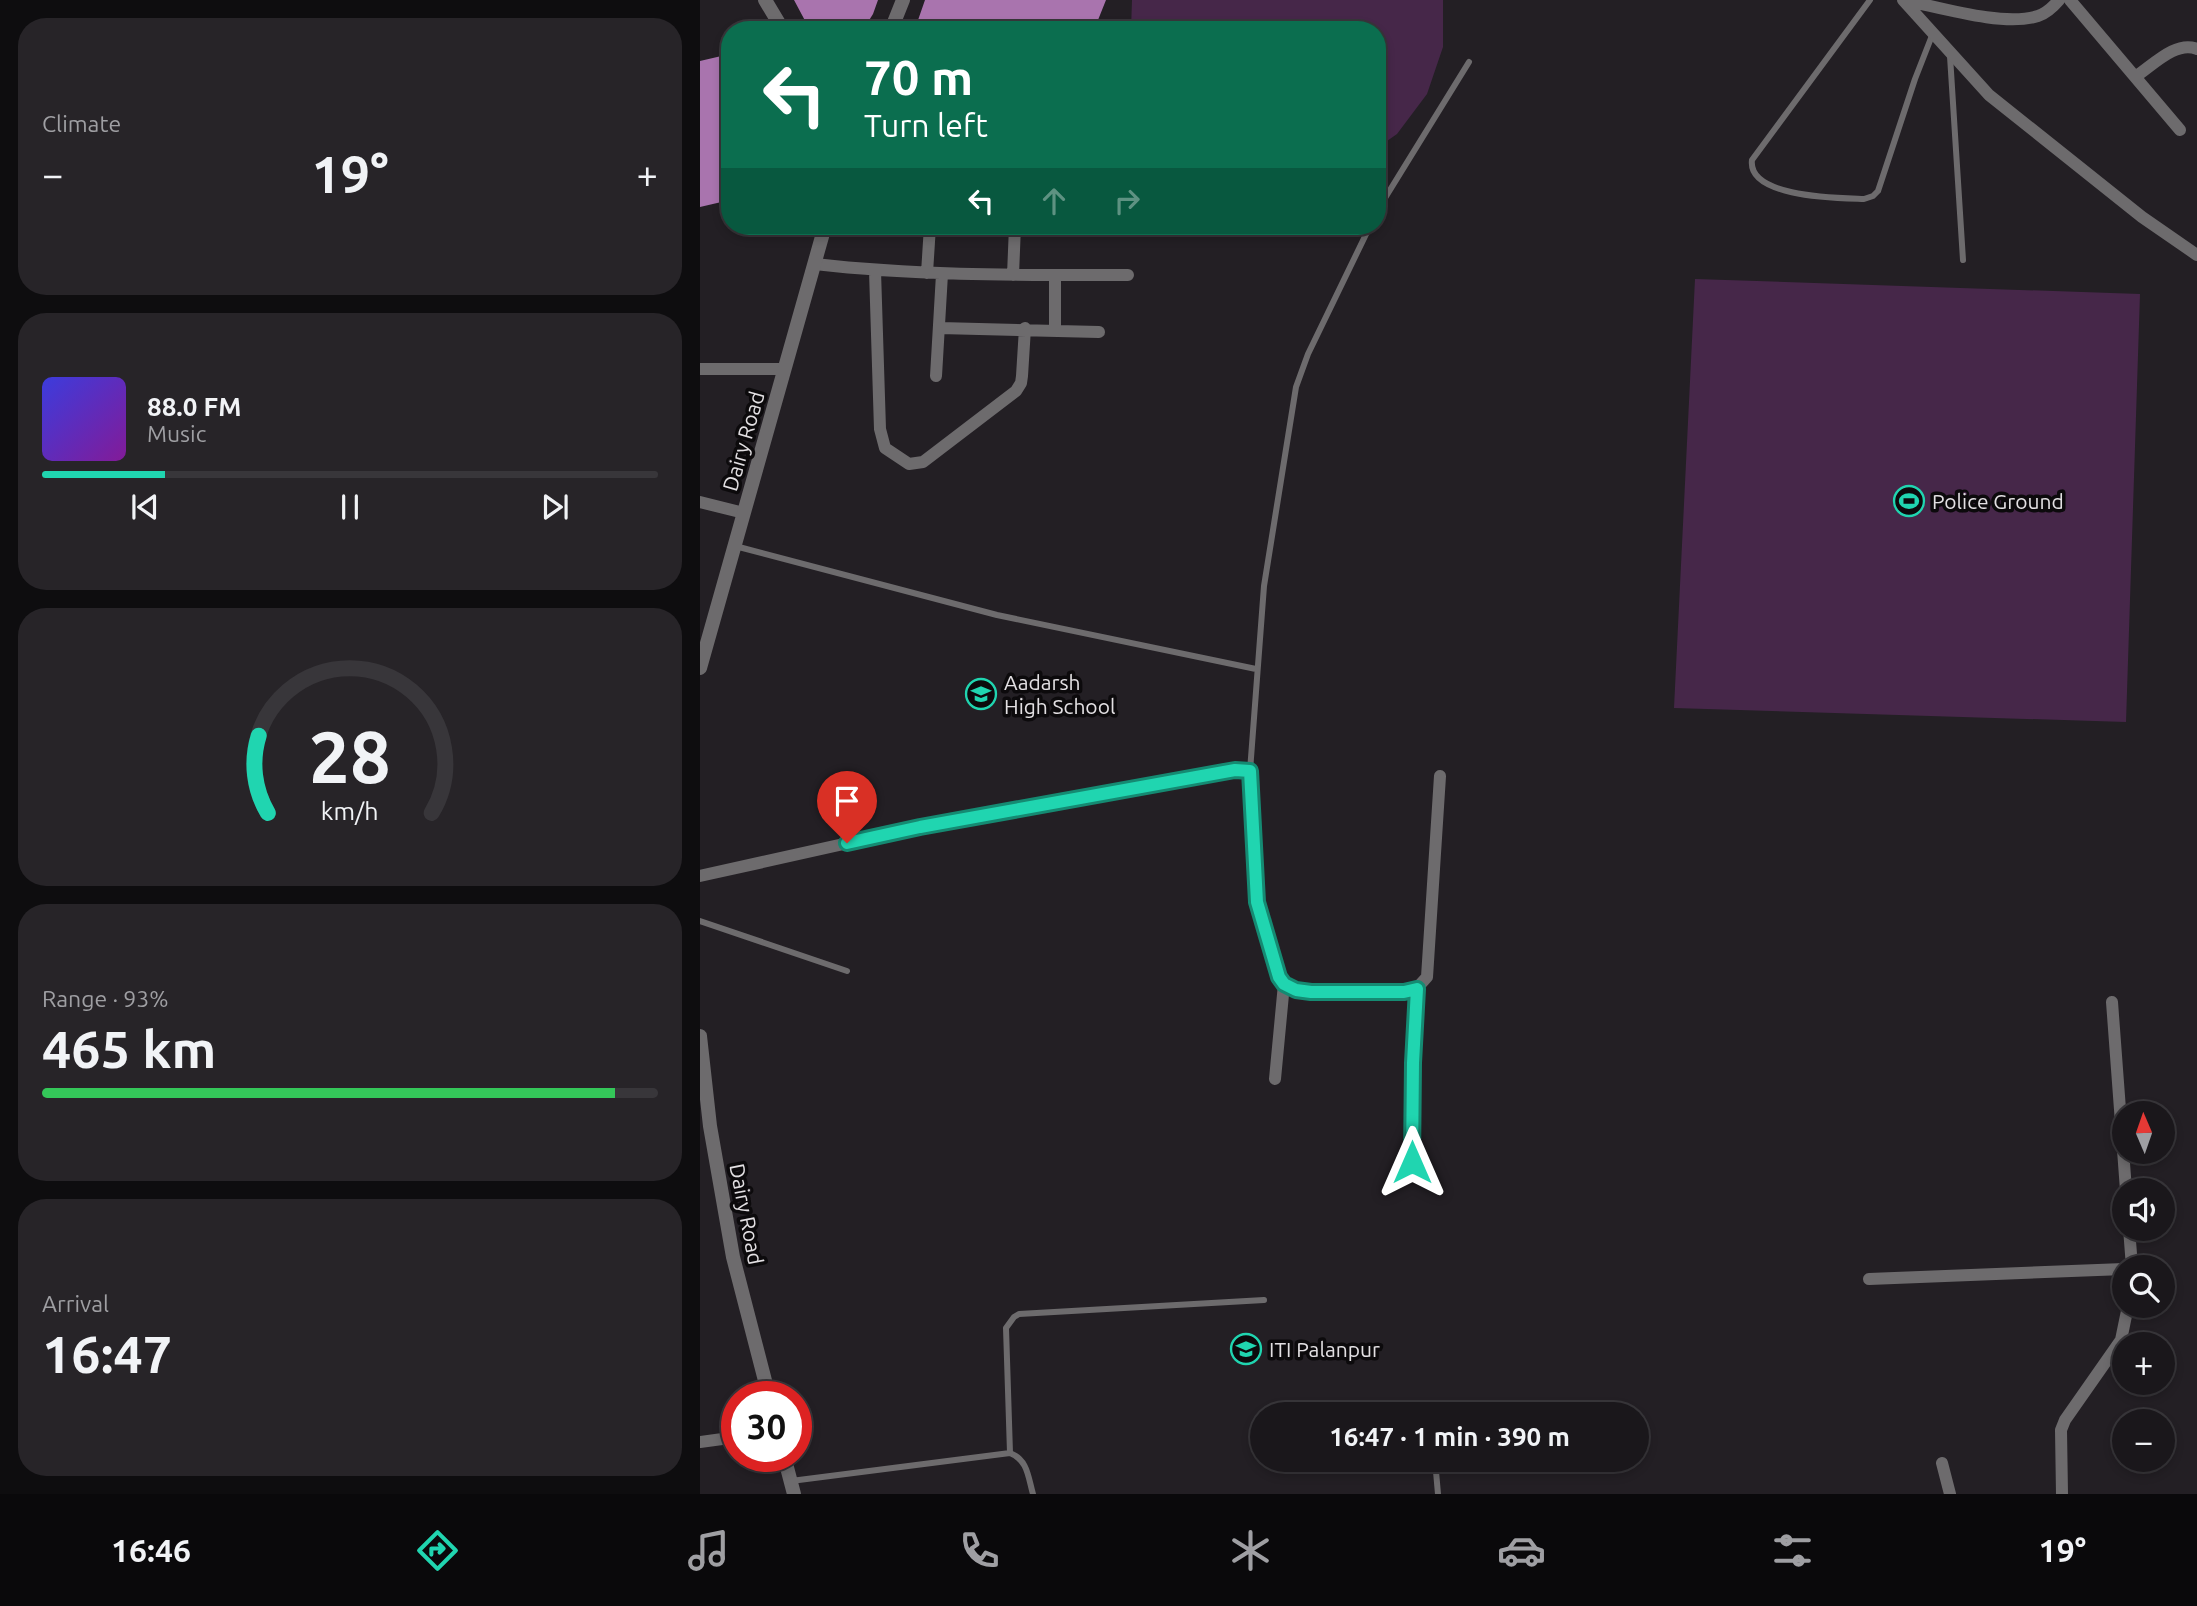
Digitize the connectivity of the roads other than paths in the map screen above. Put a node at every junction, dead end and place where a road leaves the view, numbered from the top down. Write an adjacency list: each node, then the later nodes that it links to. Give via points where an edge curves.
1 (765, 0): 9 (street)
2 (903, 0): 10 (street)
3 (1870, 0): 11 (lane, via 1752,160 1756,175 1773,187 1796,194 1873,196)
4 (1903, 0): 8 (street); 11 (street)
5 (1980, 0): 8 (street)
6 (2059, 0): 8 (street, via 2039,16 2000,19)
7 (2070, 0): 15 (street)
8 (1974, 14)
9 (778, 21)
10 (895, 21)
11 (1933, 33): 13 (street)
12 (2197, 49): 15 (street, via 2176,49)
13 (1949, 51): 22 (street, via 1989,95 2142,217); 23 (lane)
14 (1469, 62): 17 (lane)
15 (2135, 77): 16 (street)
16 (2180, 130)
17 (1386, 196)
18 (823, 235): 24 (street, Dairy Road)
19 (930, 235): 26 (street)
20 (1015, 235): 28 (street)
21 (1366, 235): 42 (lane, via 1296,387 1264,586)
22 (2197, 254)
23 (1963, 260)
24 (815, 264): 25 (street); 36 (street, Dairy Road)
25 (876, 271): 26 (street); 32 (street, via 880,429 885,447 909,464 923,462 1016,391 1022,376)
26 (928, 273): 27 (street)
27 (942, 274): 28 (street); 31 (street)
28 (1013, 275): 29 (street)
29 (1055, 275): 30 (street); 33 (street)
30 (1128, 275)
31 (940, 328): 32 (street); 37 (street)
32 (1025, 328): 33 (street)
33 (1055, 330): 34 (street)
34 (1099, 331)
35 (700, 369): 36 (street)
36 (785, 369): 39 (street, Dairy Road)
37 (936, 376)
38 (700, 502): 39 (street)
39 (744, 513): 40 (street, Dairy Road)
40 (735, 546): 41 (street, Dairy Road); 42 (lane, via 997,615)
41 (700, 668)
42 (1256, 669): 43 (lane)
43 (1250, 771): 45 (street, via 920,827); 48 (street, via 1257,902)
44 (1440, 776): 49 (street, via 1427,977)
45 (700, 876)
46 (700, 921): 47 (lane)
47 (847, 971)
48 (1284, 984): 49 (street, via 1311,992); 52 (street)
49 (1417, 989): 54 (street)
50 (2112, 1002): 55 (street)
51 (700, 1036): 53 (street, Dairy Road)
52 (1275, 1079)
53 (705, 1127): 60 (street, Dairy Road)
54 (1412, 1162)
55 (2125, 1178)
56 (2112, 1269): 57 (street)
57 (1869, 1279)
58 (1264, 1300): 63 (lane, via 1014,1317 1006,1328)
59 (2126, 1318): 70 (street, via 2121,1340 2061,1430)
60 (765, 1381)
61 (721, 1440): 62 (street)
62 (700, 1443)
63 (1010, 1453): 66 (lane); 67 (lane, via 1025,1464)
64 (1942, 1463): 69 (street)
65 (1437, 1472): 68 (lane)
66 (792, 1488)
67 (1033, 1494)
68 (1438, 1494)
69 (1950, 1494)
70 (2062, 1494)

